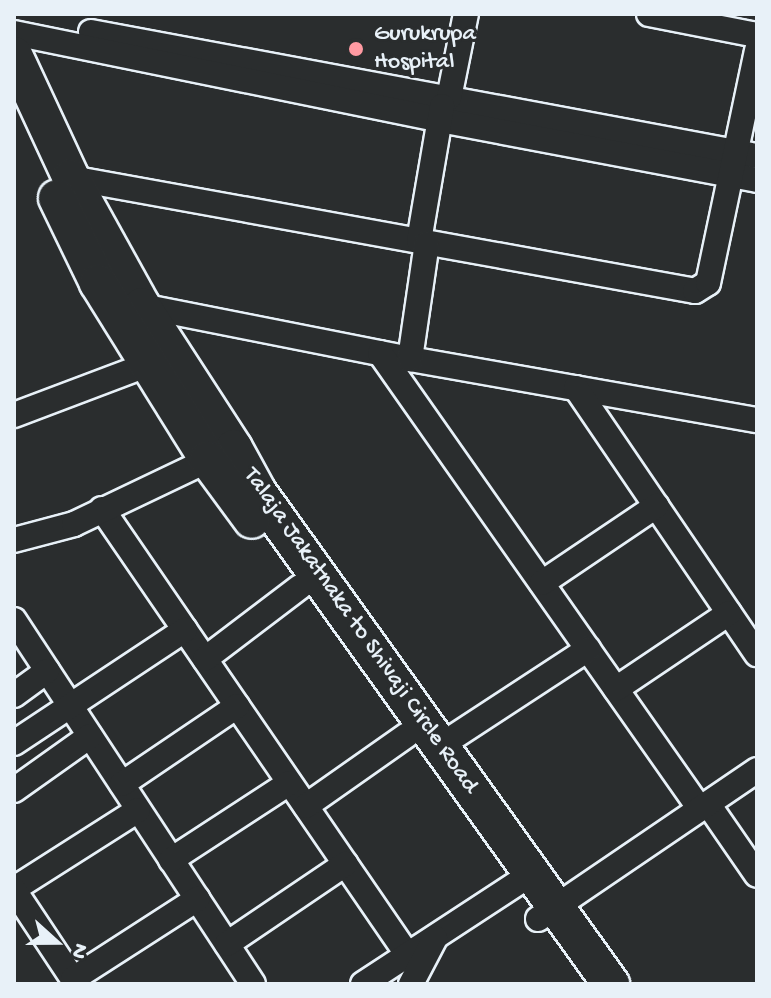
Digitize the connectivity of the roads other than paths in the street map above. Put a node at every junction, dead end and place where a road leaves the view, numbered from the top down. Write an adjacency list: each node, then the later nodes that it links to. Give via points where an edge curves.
1 (466, 14): 8 (street)
2 (649, 14): 5 (street)
3 (14, 18): 8 (street)
4 (14, 33): 8 (street)
5 (757, 35)
6 (757, 50): 10 (street)
7 (14, 55): 11 (highway, Talaja Jakatnaka to Shivaji Circle Road)
8 (444, 105): 10 (street); 13 (street)
9 (14, 109): 17 (highway, Talaja Jakatnaka to Shivaji Circle Road, via 98,283)
10 (742, 161): 12 (street); 13 (street, via 708,283 695,291)
11 (71, 178): 13 (street); 14 (highway, Talaja Jakatnaka to Shivaji Circle Road)
12 (757, 180)
13 (423, 242): 16 (street)
14 (142, 306): 15 (street); 39 (highway, Talaja Jakatnaka to Shivaji Circle Road)
15 (380, 353): 16 (street); 25 (street)
16 (410, 359): 18 (street)
17 (149, 364): 19 (street); 21 (highway, Talaja Jakatnaka to Shivaji Circle Road)
18 (576, 388): 20 (street); 22 (street)
19 (14, 415)
20 (757, 420)
21 (208, 460): 23 (street); 26 (highway, Talaja Jakatnaka to Shivaji Circle Road)
22 (656, 506): 25 (street); 27 (street)
23 (102, 509): 24 (street, via 74,524); 29 (street)
24 (14, 540)
25 (542, 583): 30 (street)
26 (300, 587): 32 (street); 39 (highway, Talaja Jakatnaka to Shivaji Circle Road)
27 (729, 613): 31 (street); 34 (street)
28 (14, 620): 33 (street)
29 (185, 630): 32 (street); 36 (street)
30 (588, 649): 34 (street); 39 (street)
31 (757, 654)
32 (205, 659): 37 (street)
33 (47, 671): 35 (street); 36 (street)
34 (616, 689): 46 (street)
35 (14, 695)
36 (70, 705): 38 (street); 40 (street)
37 (237, 706): 42 (street); 43 (street)
38 (90, 736): 43 (street); 44 (street)
39 (423, 740): 45 (street); 51 (highway, Talaja Jakatnaka to Shivaji Circle Road)
40 (14, 743)
41 (757, 770): 46 (street)
42 (289, 783): 45 (street); 48 (street)
43 (122, 784): 47 (street)
44 (14, 790)
45 (306, 806): 49 (street)
46 (704, 806): 50 (street); 54 (street)
47 (138, 810): 48 (street); 52 (street)
48 (171, 860): 53 (street)
49 (345, 864): 56 (street); 57 (street)
50 (754, 864)
51 (523, 879): 54 (highway, Talaja Jakatnaka to Shivaji Circle Road); 55 (street)
52 (14, 890): 58 (street)
53 (197, 899): 56 (street); 58 (street)
54 (547, 913): 62 (highway, Talaja Jakatnaka to Shivaji Circle Road); 63 (highway, Talaja Jakatnaka to Shivaji Circle Road)
55 (436, 935): 57 (street); 61 (street)
56 (227, 944): 59 (street)
57 (407, 954): 60 (street)
58 (70, 982)
59 (253, 984)
60 (363, 984)
61 (411, 984)
62 (582, 984)
63 (611, 984)

